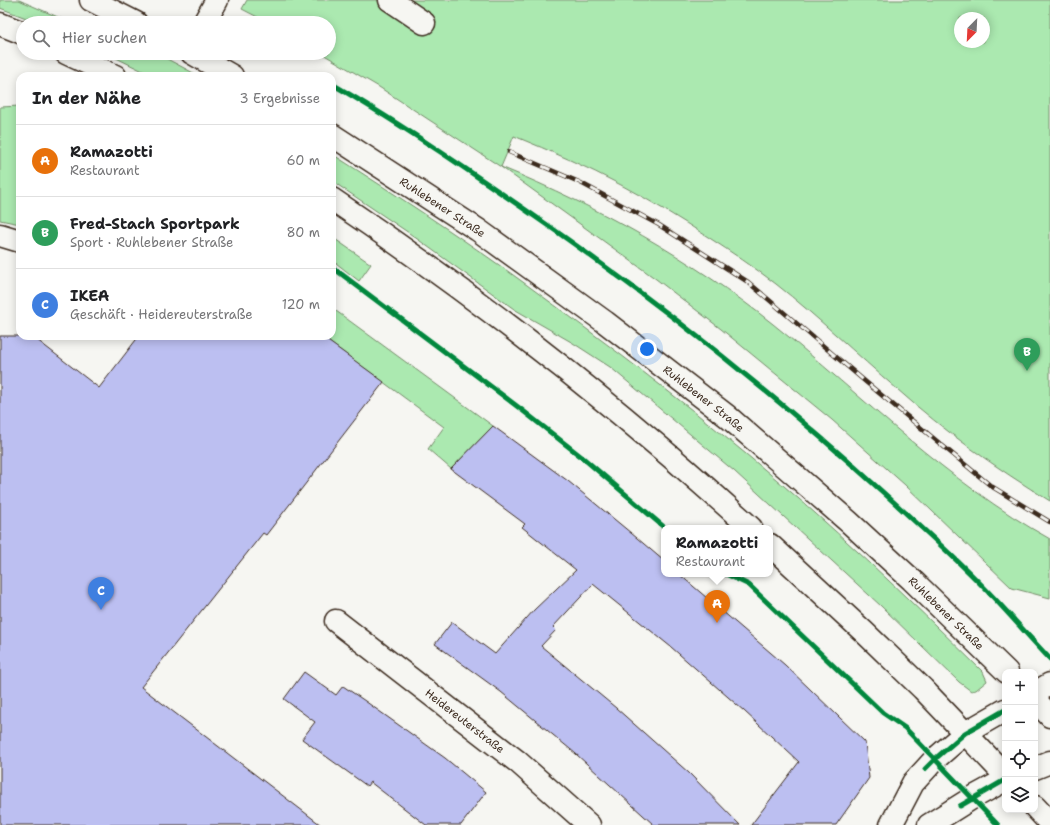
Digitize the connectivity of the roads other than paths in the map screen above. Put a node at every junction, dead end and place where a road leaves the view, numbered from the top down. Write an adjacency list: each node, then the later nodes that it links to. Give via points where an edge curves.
1 (91, 0): 4 (main road)
2 (217, 0): 5 (main road)
3 (390, 0): 7 (main road)
4 (122, 16)
5 (208, 16)
6 (0, 24): 8 (main road)
7 (424, 24)
8 (16, 30)
9 (81, 60): 11 (main road)
10 (204, 60): 12 (main road)
11 (106, 72)
12 (225, 72)
13 (336, 138): 20 (main road, Ruhlebener Straße, via 478,230 605,322 721,412 849,522)
14 (336, 202): 17 (main road, via 448,280 574,376 680,464)
15 (0, 235): 16 (main road)
16 (16, 240)
17 (748, 525)
18 (773, 548): 26 (main road, via 880,647)
19 (336, 621): 33 (main road, Heidereuterstraße, via 518,762)
20 (1004, 669)
21 (1050, 684): 22 (main road)
22 (1038, 691)
23 (1038, 703): 25 (main road)
24 (1002, 712): 26 (main road)
25 (1050, 716)
26 (965, 733): 29 (main road); 34 (main road, via 935,759 913,783)
27 (1050, 762): 28 (main road)
28 (1038, 767)
29 (1002, 771)
30 (1002, 782): 35 (main road)
31 (1038, 810): 32 (main road)
32 (1050, 823)
33 (589, 825)
34 (891, 825)
35 (929, 825)

